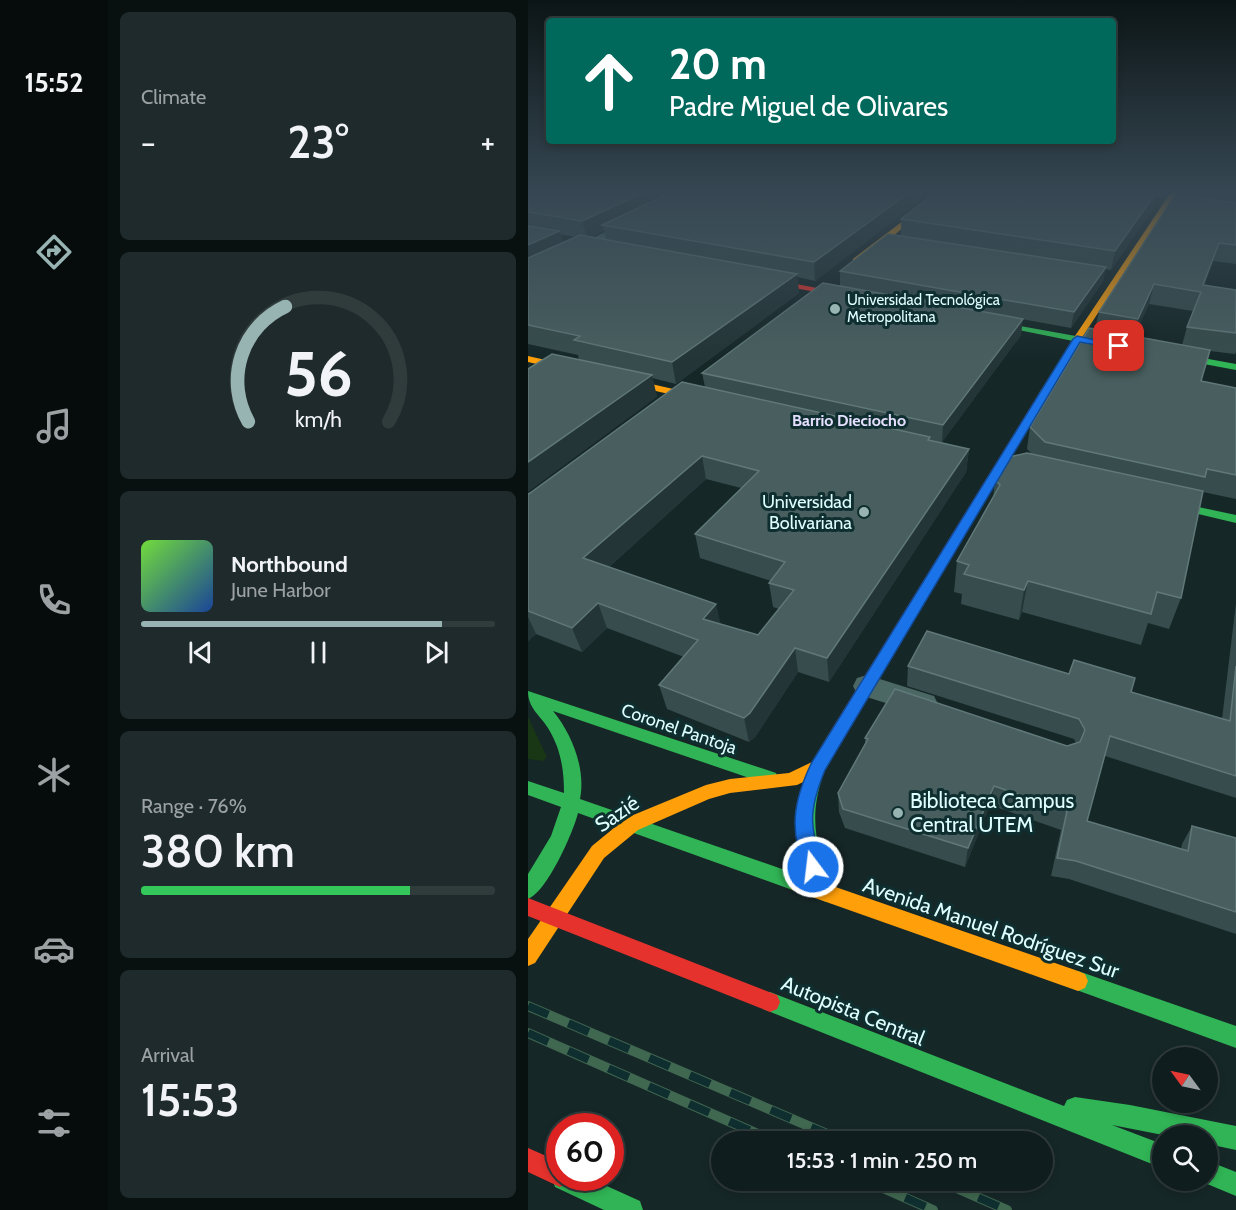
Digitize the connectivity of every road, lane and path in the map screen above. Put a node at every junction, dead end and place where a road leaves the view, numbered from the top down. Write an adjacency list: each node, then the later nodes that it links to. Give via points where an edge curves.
1 (581, 248): 6 (street)
2 (600, 248): 5 (main road)
3 (873, 248): 8 (main road)
4 (1134, 248): 12 (main road, via 1112,276)
5 (608, 250)
6 (528, 274)
7 (744, 276): 8 (main road)
8 (819, 290): 9 (main road); 10 (main road)
9 (869, 300)
10 (802, 302)
11 (959, 316): 12 (main road)
12 (1077, 339): 13 (main road); 21 (main road)
13 (1107, 344)
14 (1154, 352): 16 (main road)
15 (528, 359): 18 (main road)
16 (1236, 367)
17 (694, 382): 18 (main road)
18 (679, 394): 19 (main road); 20 (main road)
19 (725, 404)
20 (663, 406)
21 (994, 466): 22 (main road); 25 (main road)
22 (1018, 471)
23 (1140, 498): 24 (main road)
24 (1236, 519)
25 (867, 686): 27 (street); 28 (main road)
26 (530, 698): 29 (main road, Coronel Pantoja); 31 (main road, Sazié, via 556,723 564,738 572,770)
27 (948, 713)
28 (818, 767): 29 (main road, via 802,777); 34 (main road, via 805,797 804,818 813,867)
29 (780, 781): 32 (main road, Sazié, via 716,789)
30 (528, 788): 31 (main road, Avenida Manuel Rodríguez Sur)
31 (573, 803): 32 (main road, Avenida Manuel Rodríguez Sur); 33 (main road, Sazié, via 562,837)
32 (632, 824): 34 (main road, Avenida Manuel Rodríguez Sur); 36 (main road, Sazié, via 588,866)
33 (528, 890)
34 (826, 892): 37 (main road, Avenida Manuel Rodríguez Sur)
35 (528, 907): 38 (main road, Autopista Central)
36 (528, 956)
37 (1236, 1037)
38 (1020, 1100): 39 (main road, via 1130,1116); 40 (main road, Autopista Central)
39 (1236, 1138)
40 (1152, 1152)
41 (528, 1160): 42 (main road)
42 (546, 1168)
43 (1218, 1177): 44 (main road)
44 (1236, 1185)
45 (589, 1191): 46 (main road)
46 (618, 1206): 47 (main road)
47 (631, 1210)

